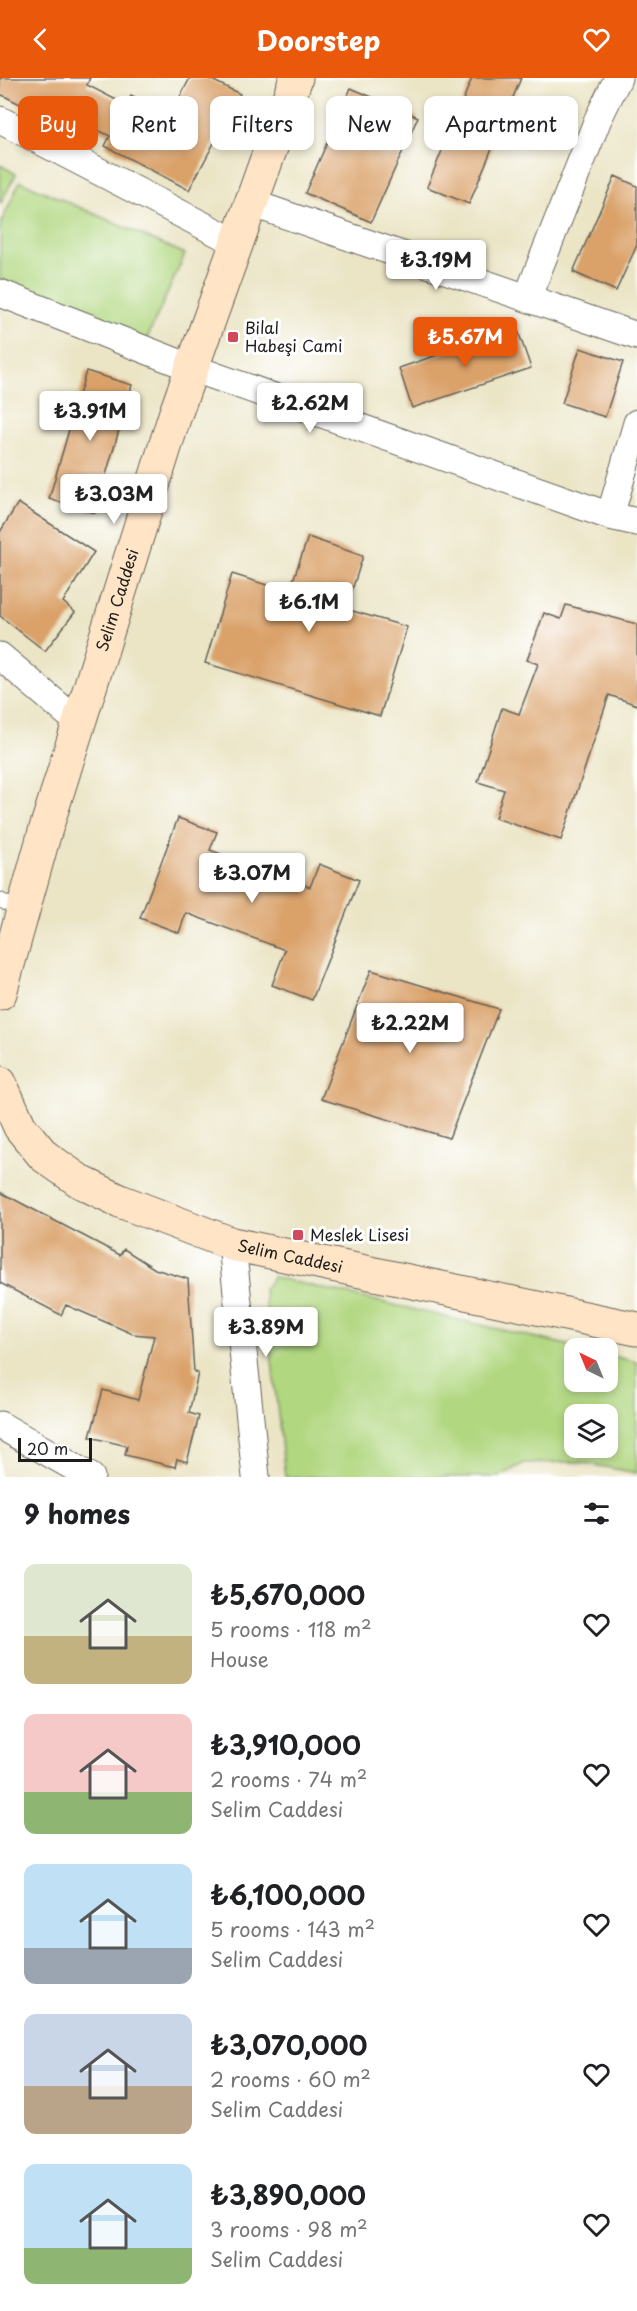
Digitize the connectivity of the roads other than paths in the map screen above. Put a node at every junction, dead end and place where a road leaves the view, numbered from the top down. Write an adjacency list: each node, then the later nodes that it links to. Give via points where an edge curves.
1 (296, 78): 4 (main road, Selim Caddesi)
2 (618, 78): 7 (street, via 598,118)
3 (0, 120): 5 (street)
4 (251, 203): 5 (main road, Selim Caddesi); 7 (street)
5 (237, 243): 9 (main road, Selim Caddesi)
6 (0, 293): 9 (street)
7 (528, 296): 8 (street)
8 (637, 336)
9 (192, 368): 11 (street); 14 (main road, Selim Caddesi)
10 (637, 423): 11 (street)
11 (610, 516): 12 (street)
12 (637, 522)
13 (0, 656): 14 (street)
14 (79, 723): 15 (main road, Selim Caddesi)
15 (12, 906): 16 (main road, Selim Caddesi)
16 (0, 993)
17 (2, 1093): 18 (main road, Selim Caddesi, via 20,1127 44,1156 81,1182)
18 (232, 1244): 19 (main road, Selim Caddesi); 22 (street)
19 (637, 1329)
20 (0, 1425): 21 (street)
21 (91, 1477)
22 (256, 1477)

